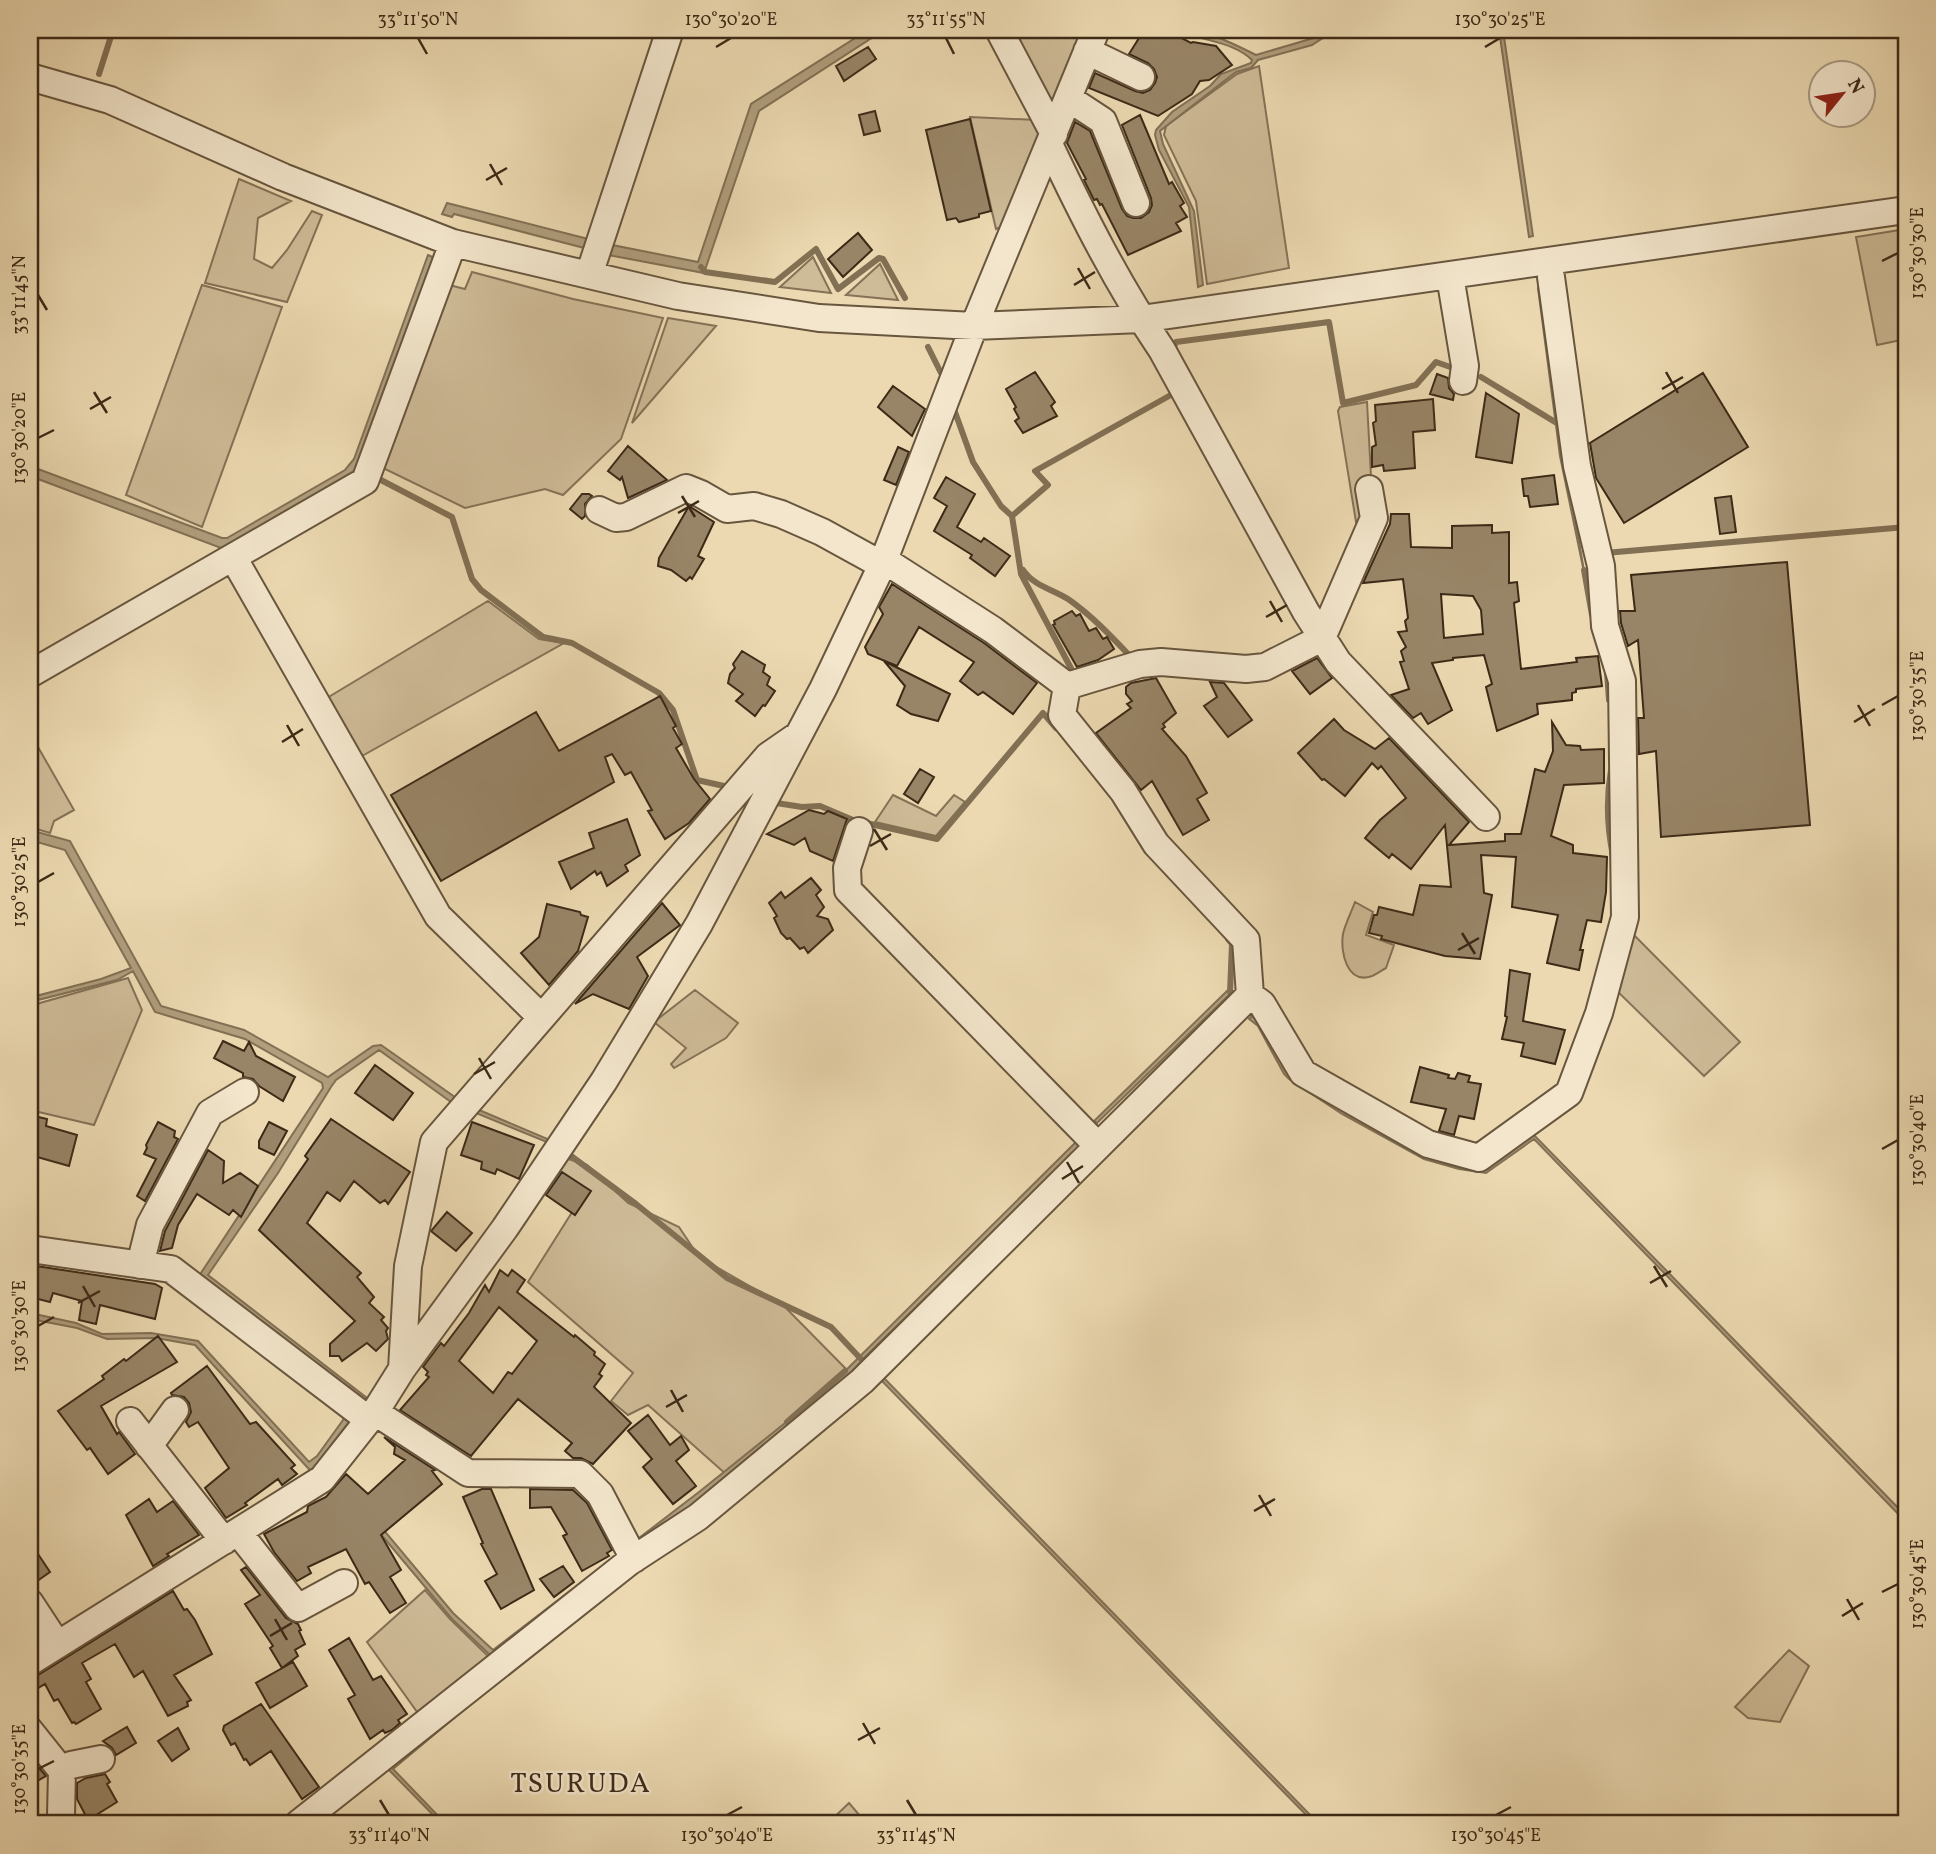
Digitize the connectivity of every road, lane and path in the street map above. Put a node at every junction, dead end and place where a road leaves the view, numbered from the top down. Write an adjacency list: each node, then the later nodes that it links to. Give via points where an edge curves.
1 (670, 30): 11 (street)
2 (999, 30): 7 (street)
3 (1092, 41): 5 (street); 6 (street)
4 (30, 77): 10 (street, via 110,100 283,177)
5 (1141, 77)
6 (1068, 98): 7 (street); 8 (street, via 1103,121)
7 (1051, 139): 14 (street, via 1093,237); 15 (street)
8 (1136, 202)
9 (1906, 210): 12 (street)
10 (453, 243): 11 (street); 19 (street, via 365,481)
11 (589, 275): 15 (street, via 678,296 819,318)
12 (1450, 276): 14 (street); 16 (street, via 1465,366)
13 (1551, 277): 27 (street, via 1577,466 1601,566 1605,626 1622,681 1625,917 1599,1013 1569,1093 1479,1158 1428,1144 1303,1073 1262,1004)
14 (1141, 319): 15 (street); 21 (street)
15 (974, 326): 20 (street)
16 (1463, 381)
17 (1370, 489): 21 (street, via 1374,518)
18 (599, 510): 20 (street, via 616,519 626,517 686,488 727,509 754,506 781,514)
19 (233, 557): 22 (street); 28 (street, via 438,916)
20 (883, 563): 23 (street, via 993,631); 24 (street)
21 (1322, 638): 23 (street, via 1265,667 1140,664); 25 (street, via 1338,662)
22 (30, 674)
23 (1067, 686): 27 (street, via 1062,715 1124,791 1156,844 1246,940)
24 (798, 736): 28 (street, via 768,756); 33 (street, via 699,924 604,1081 505,1228)
25 (1486, 817)
26 (859, 831): 30 (street, via 847,868 848,890)
27 (1250, 995): 30 (street)
28 (541, 1017): 33 (street, via 434,1142 408,1266)
29 (246, 1091): 32 (street, via 210,1113 150,1225)
30 (1098, 1146): 39 (street, via 862,1381 698,1517)
31 (30, 1249): 32 (street)
32 (140, 1265): 35 (street, via 171,1269)
33 (402, 1368): 35 (street)
34 (175, 1410): 37 (street)
35 (372, 1416): 38 (street, via 322,1479); 39 (street, via 467,1473 580,1474 600,1494)
36 (130, 1421): 37 (street)
37 (149, 1446): 38 (street)
38 (231, 1536): 40 (street, via 298,1608); 42 (street)
39 (634, 1559): 48 (street)
40 (344, 1583)
41 (30, 1603): 42 (street)
42 (57, 1644): 43 (street)
43 (30, 1661)
44 (30, 1731): 46 (street)
45 (100, 1759): 46 (street)
46 (62, 1771): 47 (street)
47 (61, 1816)
48 (298, 1824)

